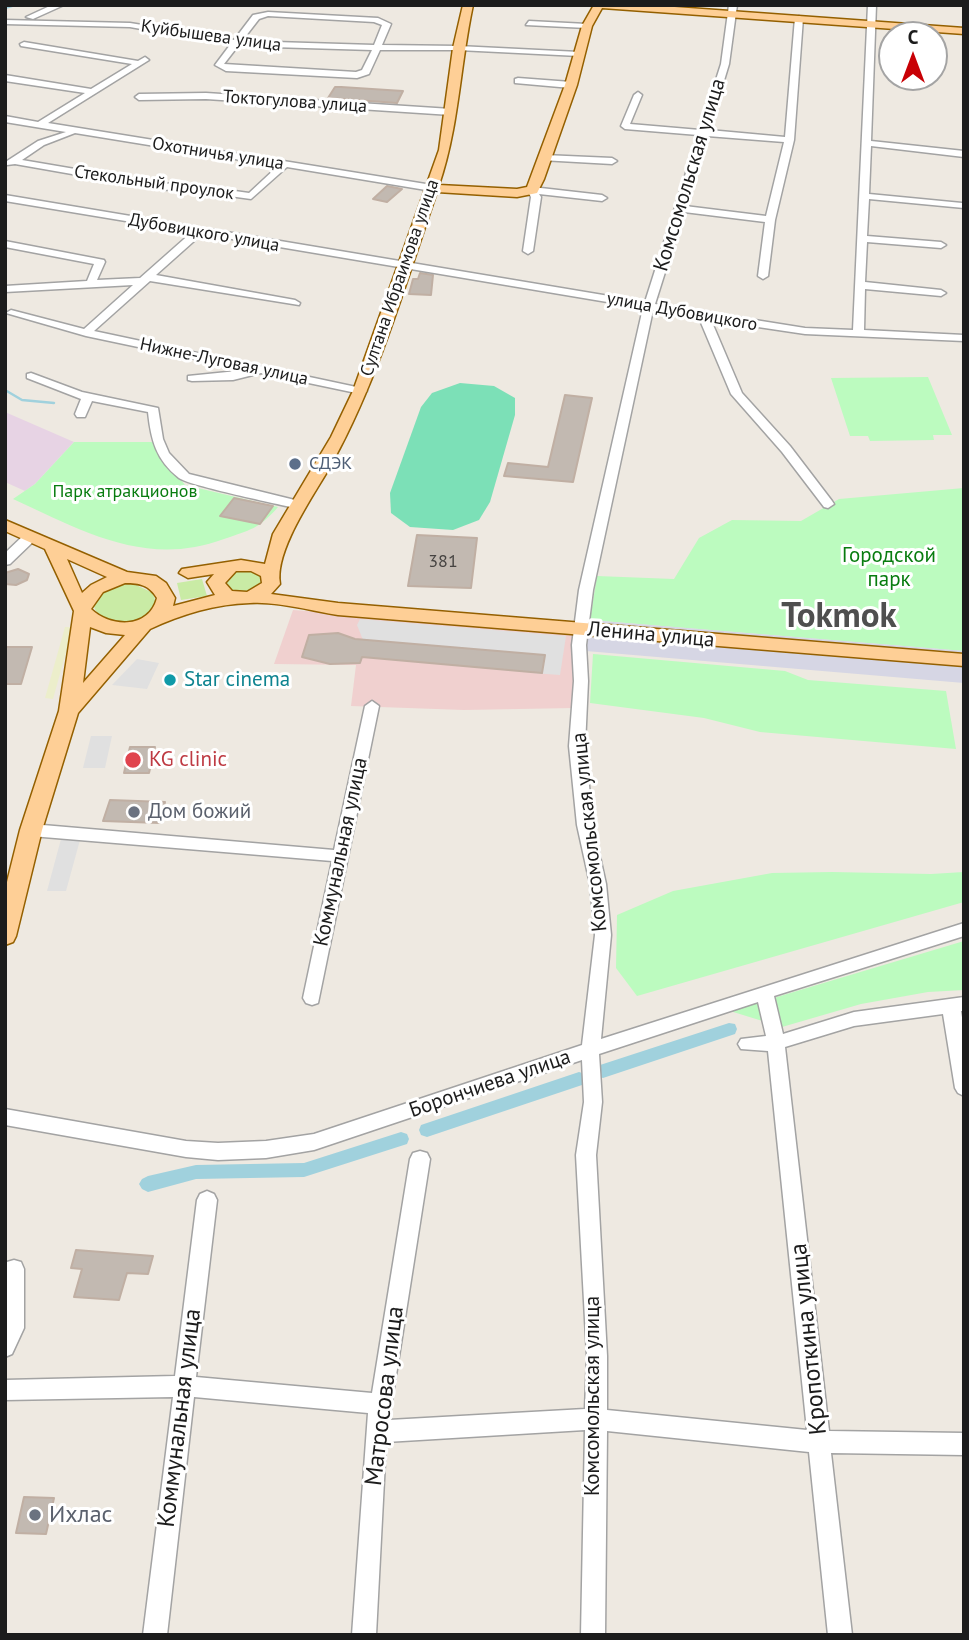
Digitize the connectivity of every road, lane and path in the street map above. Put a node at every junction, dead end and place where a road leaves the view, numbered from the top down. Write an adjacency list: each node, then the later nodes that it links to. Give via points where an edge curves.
1 (60, 5): 7 (street)
2 (468, 5): 15 (main road, Султана Ибраимова улица)
3 (599, 5): 5 (main road); 10 (main road)
4 (872, 5): 9 (street)
5 (732, 10): 6 (main road); 27 (street, Комсомольская улица, via 725,64)
6 (799, 18): 9 (main road); 28 (street)
7 (9, 21): 12 (street, Куйбышева улица, via 130,25)
8 (529, 23): 10 (street)
9 (872, 24): 11 (main road); 29 (street)
10 (587, 26): 16 (main road)
11 (964, 31)
12 (235, 43): 14 (street, Куйбышева улица); 14 (street, via 256,17 268,14 375,20 387,24); 14 (street, via 219,65 345,75 366,72)
13 (24, 44): 20 (street, via 142,61)
14 (376, 48): 15 (street, Куйбышева улица)
15 (458, 48): 16 (street, Куйбышева улица); 23 (main road, Султана Ибраимова улица)
16 (579, 54): 19 (main road)
17 (5, 78): 20 (street)
18 (519, 81): 19 (street)
19 (571, 85): 31 (main road)
20 (93, 92): 25 (street)
21 (638, 95): 27 (street, via 625,126)
22 (139, 97): 23 (street, Токтогулова улица, via 206,96)
23 (451, 112): 35 (main road, Султана Ибраимова улица)
24 (8, 121): 25 (street, Охотничья улица)
25 (38, 125): 26 (street, Охотничья улица)
26 (76, 131): 33 (street, via 41,143); 34 (street, Охотничья улица)
27 (702, 132): 28 (street); 41 (street, Комсомольская улица)
28 (789, 140): 42 (street)
29 (866, 143): 30 (street); 37 (street)
30 (964, 154)
31 (544, 158): 32 (street); 36 (main road)
32 (612, 161)
33 (9, 163): 34 (street, Стекольный проулок, via 251,196)
34 (284, 165): 35 (street, Охотничья улица)
35 (432, 188): 36 (main road); 48 (main road, Султана Ибраимова улица)
36 (532, 190): 39 (street); 47 (street, via 536,197)
37 (864, 196): 40 (street); 44 (street)
38 (5, 198): 43 (street, Дубовицкого улица)
39 (602, 198)
40 (962, 205)
41 (678, 208): 42 (street); 56 (street, Комсомольская улица)
42 (769, 219): 49 (street)
43 (198, 232): 48 (street, Дубовицкого улица); 50 (street)
44 (861, 238): 46 (street); 52 (street)
45 (5, 244): 51 (street, via 100,262)
46 (941, 245)
47 (528, 251)
48 (403, 266): 56 (street, улица Дубовицкого); 65 (main road, Султана Ибраимова улица)
49 (763, 275)
50 (145, 279): 51 (street); 55 (street); 59 (street)
51 (91, 283): 53 (street)
52 (860, 285): 54 (street); 60 (street)
53 (5, 289)
54 (941, 293)
55 (295, 303)
56 (649, 306): 58 (street, улица Дубовицкого); 85 (street, Комсомольская улица, via 617,440)
57 (11, 313): 59 (street, Нижне-Луговая улица)
58 (704, 316): 60 (street, улица Дубовицкого, via 804,331); 68 (street, via 737,394)
59 (86, 333): 62 (street, Нижне-Луговая улица)
60 (858, 333): 61 (street, улица Дубовицкого)
61 (964, 338)
62 (270, 372): 64 (street); 65 (street, Нижне-Луговая улица)
63 (31, 376): 66 (street)
64 (192, 378)
65 (361, 391): 69 (main road, Султана Ибраимова улица)
66 (87, 397): 67 (street); 69 (street, via 154,410 157,439 184,477)
67 (81, 414)
68 (828, 504)
69 (299, 505): 73 (main road, Султана Ибраимова улица)
70 (5, 525): 71 (main road)
71 (30, 537): 72 (main road); 75 (street)
72 (54, 549): 74 (main road); 83 (main road)
73 (267, 552): 76 (main road); 77 (main road); 80 (main road)
74 (74, 558): 78 (main road); 79 (main road)
75 (5, 561)
76 (232, 567): 77 (main road); 80 (main road, via 264,568); 81 (main road, via 216,582 218,590 226,596)
77 (188, 573): 78 (main road)
78 (160, 577): 79 (main road)
79 (129, 578): 83 (main road, via 98,586 86,597); 84 (main road, via 152,582 164,593 165,606)
80 (275, 580): 81 (main road, via 266,590); 82 (main road, via 305,601)
81 (246, 598): 82 (main road); 84 (main road, via 209,601)
82 (338, 609): 85 (main road, Ленина улица)
83 (82, 611): 84 (main road, via 88,620 106,628 125,629); 88 (main road)
84 (149, 621): 88 (main road)
85 (582, 629): 86 (main road, Ленина улица); 99 (street, Комсомольская улица, via 577,746 603,935)
86 (964, 660)
87 (372, 706): 90 (street, Коммунальная улица)
88 (69, 711): 89 (main road)
89 (31, 831): 90 (street); 91 (main road)
90 (339, 856): 95 (street, Коммунальная улица)
91 (11, 892): 93 (main road)
92 (964, 929): 94 (street, Борончиева улица)
93 (5, 936)
94 (765, 993): 97 (street, Кропоткина улица); 99 (street, Борончиева улица)
95 (312, 998)
96 (958, 1005): 97 (street, via 854,1018); 100 (street)
97 (776, 1043): 98 (street); 111 (street, Кропоткина улица)
98 (747, 1044)
99 (590, 1050): 101 (street, Борончиева улица, via 314,1142 278,1149 186,1149); 109 (street, Комсомольская улица, via 593,1102 586,1155 597,1356)
100 (964, 1088)
101 (5, 1117)
102 (419, 1159): 108 (street, Матросова улица)
103 (207, 1200): 106 (street, Коммунальная улица)
104 (14, 1269): 105 (street, via 14,1328)
105 (5, 1347)
106 (183, 1386): 107 (street); 108 (street); 113 (street, Коммунальная улица)
107 (5, 1390)
108 (382, 1404): 110 (street, Матросова улица)
109 (594, 1419): 110 (street); 111 (street); 115 (street, Комсомольская улица)
110 (376, 1432): 114 (street, Матросова улица)
111 (821, 1442): 112 (street); 116 (street, Кропоткина улица)
112 (964, 1444)
113 (155, 1635)
114 (364, 1635)
115 (593, 1635)
116 (840, 1635)

